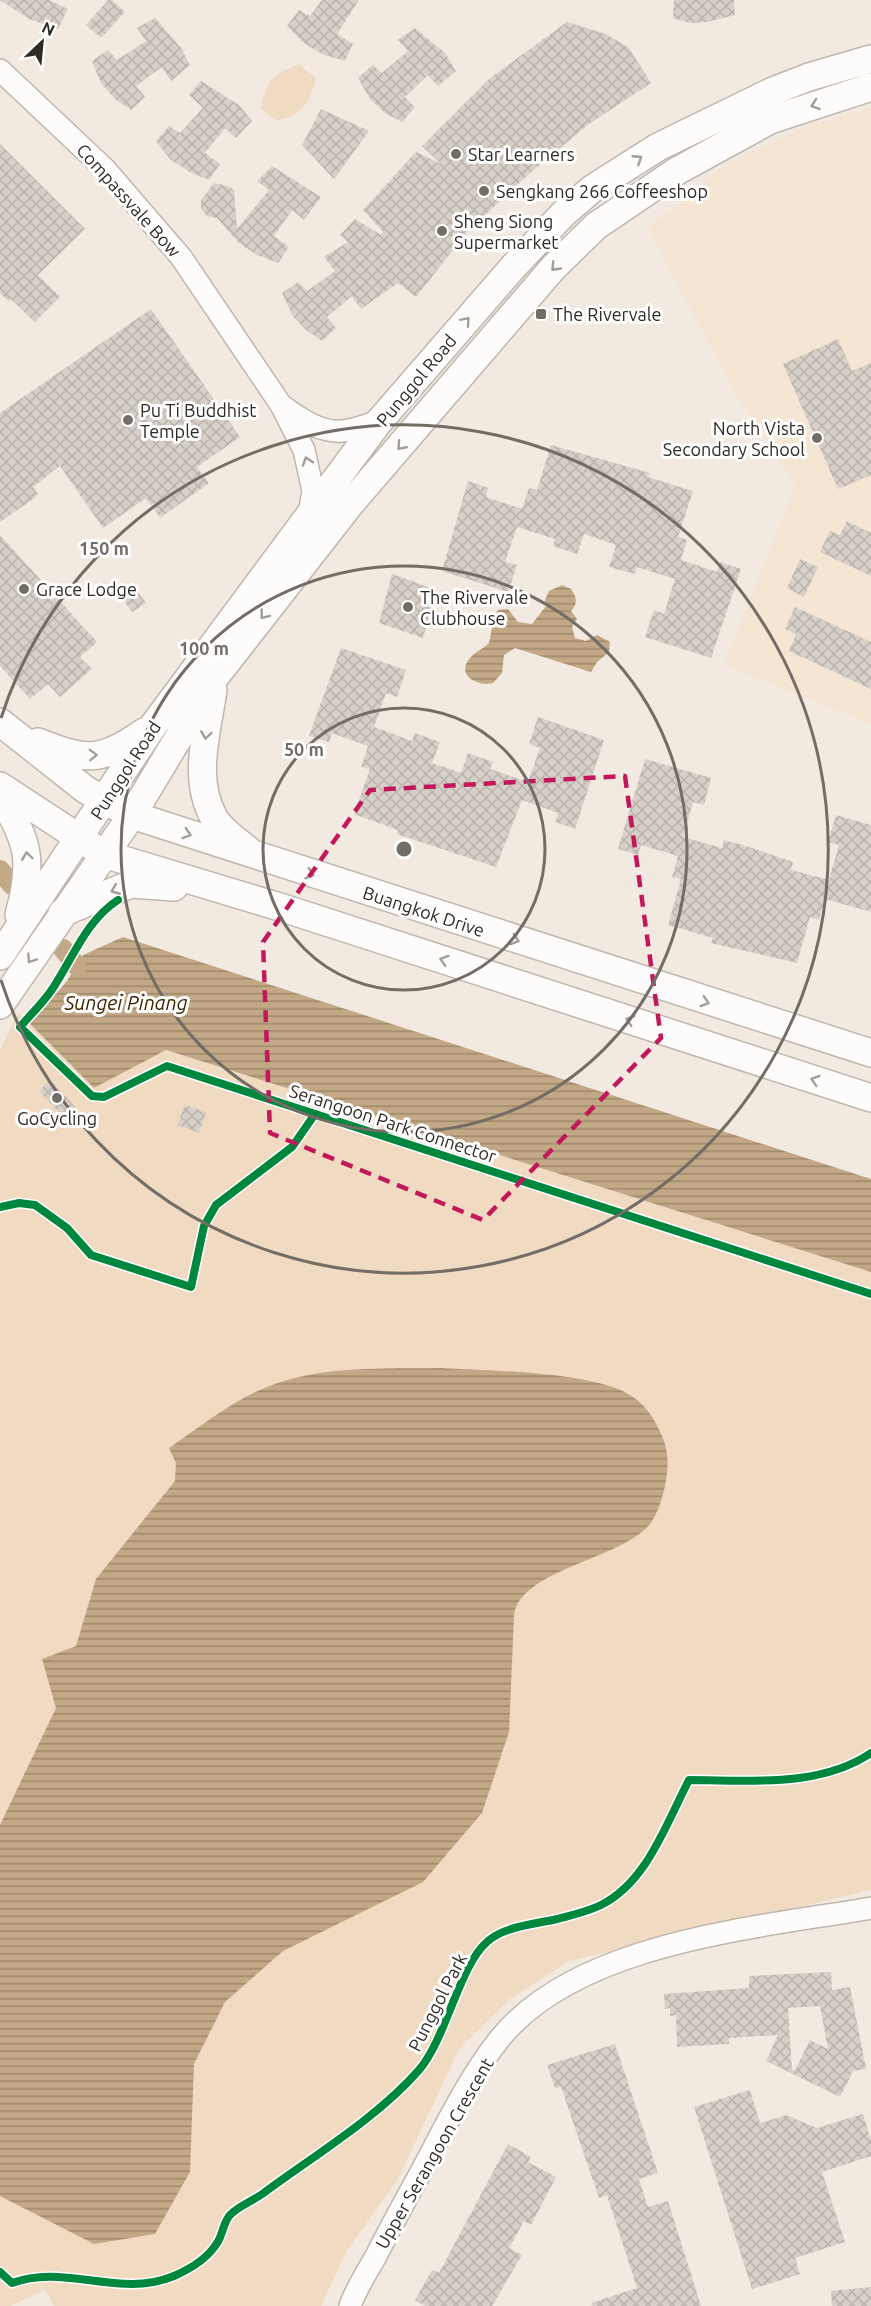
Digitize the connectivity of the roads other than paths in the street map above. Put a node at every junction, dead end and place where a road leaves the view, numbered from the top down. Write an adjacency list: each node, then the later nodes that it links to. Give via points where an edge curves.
1 (871, 59): 5 (main road, Punggol Road, one-way to 1, via 514,266 592,189 657,147 773,91)
2 (0, 70): 4 (street, Compassvale Bow, via 106,170 153,222)
3 (871, 87): 7 (main road, Punggol Road, one-way to 7, via 770,120 677,171 596,226 526,299 351,503)
4 (281, 405): 5 (street, Compassvale Bow, via 327,430 342,431); 6 (street, Compassvale Bow, one-way to 4, via 313,491 310,471)
5 (380, 422): 6 (main road, Punggol Road)
6 (308, 518): 9 (main road, Punggol Road)
7 (215, 677): 13 (main road, Punggol Road); 16 (main road, one-way to 16, via 202,789 215,820)
8 (0, 721): 9 (main road, one-way to 9, via 35,741 70,754 96,756 117,751); 12 (main road, Buangkok Drive)
9 (153, 726): 12 (main road, Punggol Road)
10 (0, 786): 14 (main road)
11 (0, 796): 19 (main road, one-way to 11, via 28,883 28,853)
12 (104, 801): 13 (main road, Buangkok Drive); 14 (main road, Punggol Road)
13 (132, 815): 15 (main road, Punggol Road); 16 (main road, Buangkok Drive, one-way to 16)
14 (79, 840): 15 (main road); 19 (main road, Punggol Road)
15 (104, 854): 17 (main road); 18 (main road, Punggol Road)
16 (254, 856): 21 (main road, Buangkok Drive, one-way to 21)
17 (214, 889): 18 (main road, one-way to 18, via 131,884); 22 (main road, one-way to 17)
18 (62, 913): 20 (main road, Punggol Road, one-way to 20)
19 (7, 944)
20 (0, 1005)
21 (870, 1052)
22 (871, 1098)
23 (871, 1908): 24 (street, Upper Serangoon Crescent, via 714,1936 640,1954 591,1971 556,1990 503,2036 488,2056 441,2133)
24 (350, 2306)

